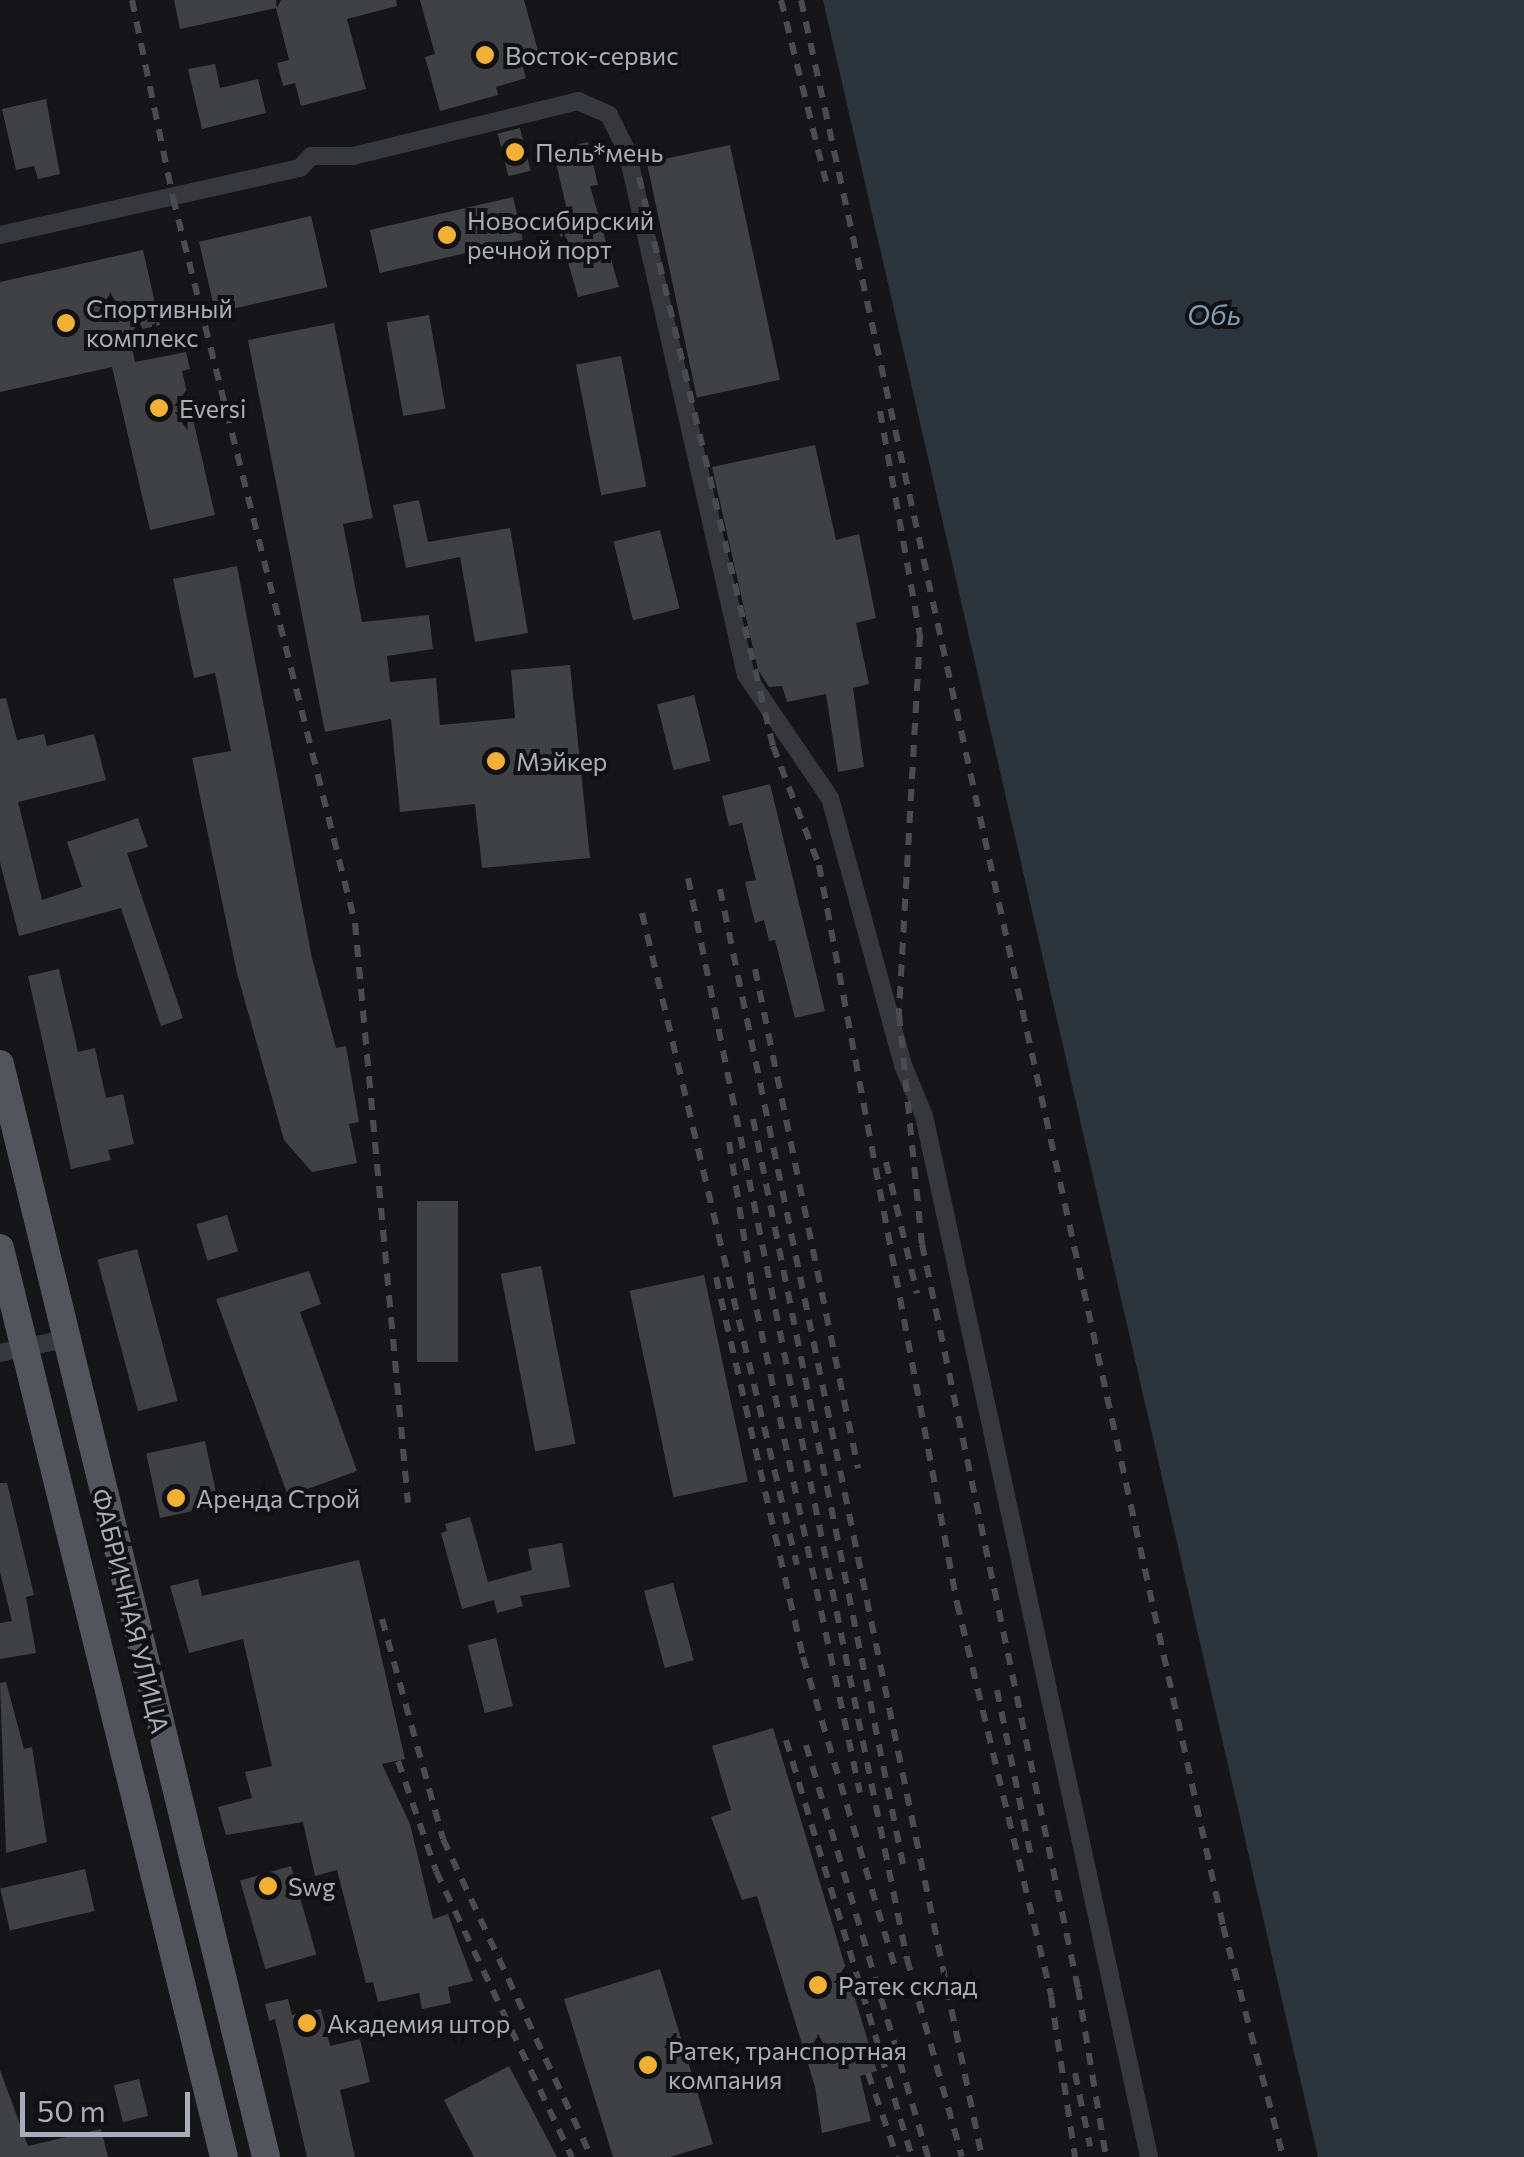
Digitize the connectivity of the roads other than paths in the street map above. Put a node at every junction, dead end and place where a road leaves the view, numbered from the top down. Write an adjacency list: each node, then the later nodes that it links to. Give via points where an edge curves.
1 (0, 235): 8 (street, via 300,168 311,156 353,156 578,101 609,115 627,150 746,675 830,798 902,1064 924,1116)
2 (0, 1064): 4 (main road, ФАБРИЧНАЯ УЛИЦА)
3 (0, 1248): 5 (main road, ФАБРИЧНАЯ УЛИЦА)
4 (65, 1339): 5 (street); 7 (main road, ФАБРИЧНАЯ УЛИЦА)
5 (12, 1350): 6 (main road, ФАБРИЧНАЯ УЛИЦА)
6 (224, 2157)
7 (266, 2157)
8 (1149, 2157)

